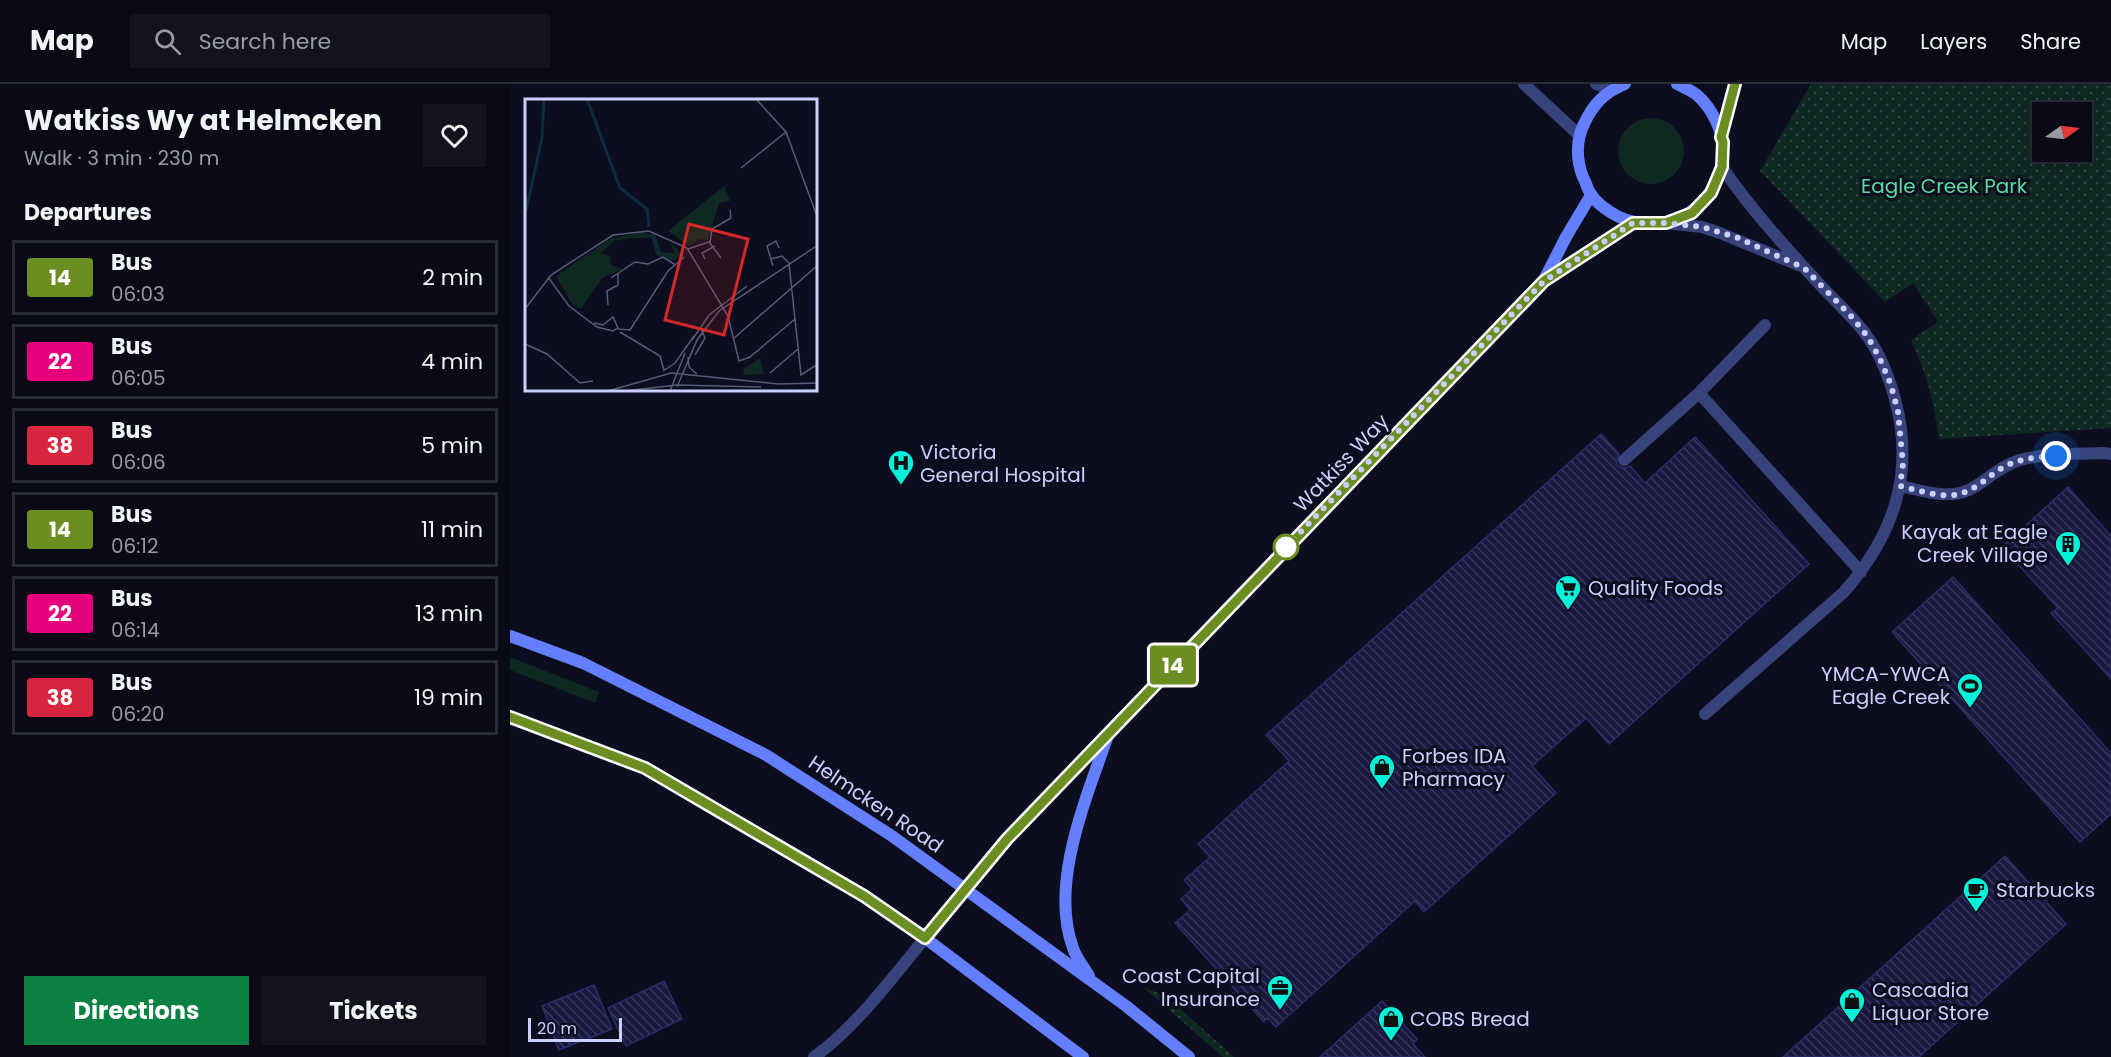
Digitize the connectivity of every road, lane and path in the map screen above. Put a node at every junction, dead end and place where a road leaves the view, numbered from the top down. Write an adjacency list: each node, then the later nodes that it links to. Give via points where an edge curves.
1 (1524, 84): 7 (street)
2 (1596, 84): 6 (street)
3 (1625, 84): 6 (main road)
4 (1677, 84): 8 (main road, via 1697,95 1712,112)
5 (1735, 84): 8 (main road)
6 (1611, 90): 7 (main road, via 1591,109)
7 (1579, 135): 10 (main road, via 1579,166)
8 (1721, 137): 9 (main road)
9 (1722, 167): 12 (main road, via 1711,193 1692,213); 13 (street, via 1742,198)
10 (1591, 195): 11 (main road, via 1610,213); 14 (main road, Watkiss Way)
11 (1633, 223): 12 (main road); 14 (main road, Watkiss Way)
12 (1666, 223): 13 (street, via 1702,227 1736,237)
13 (1804, 268): 19 (street, via 1851,316 1880,359 1898,412 1903,464)
14 (1544, 281): 24 (main road, Watkiss Way)
15 (1765, 325): 16 (street)
16 (1699, 393): 18 (street); 20 (street)
17 (2111, 454): 19 (street, via 2017,461 1973,488 1952,495)
18 (1624, 460)
19 (1900, 486): 20 (street, via 1882,538)
20 (1862, 572): 22 (street)
21 (510, 636): 25 (main road, Helmcken Road, via 583,663 766,755 892,836)
22 (1705, 714)
23 (510, 717): 26 (main road, via 645,768 864,896)
24 (1109, 731): 25 (main road, Watkiss Way); 27 (main road, via 1075,834 1066,889 1067,925 1073,950)
25 (965, 889): 26 (main road, Watkiss Way); 27 (main road, Helmcken Road)
26 (925, 938): 28 (street, via 856,1019); 29 (main road)
27 (1092, 981): 30 (main road, Helmcken Road)
28 (814, 1057)
29 (1083, 1057)
30 (1189, 1057)

